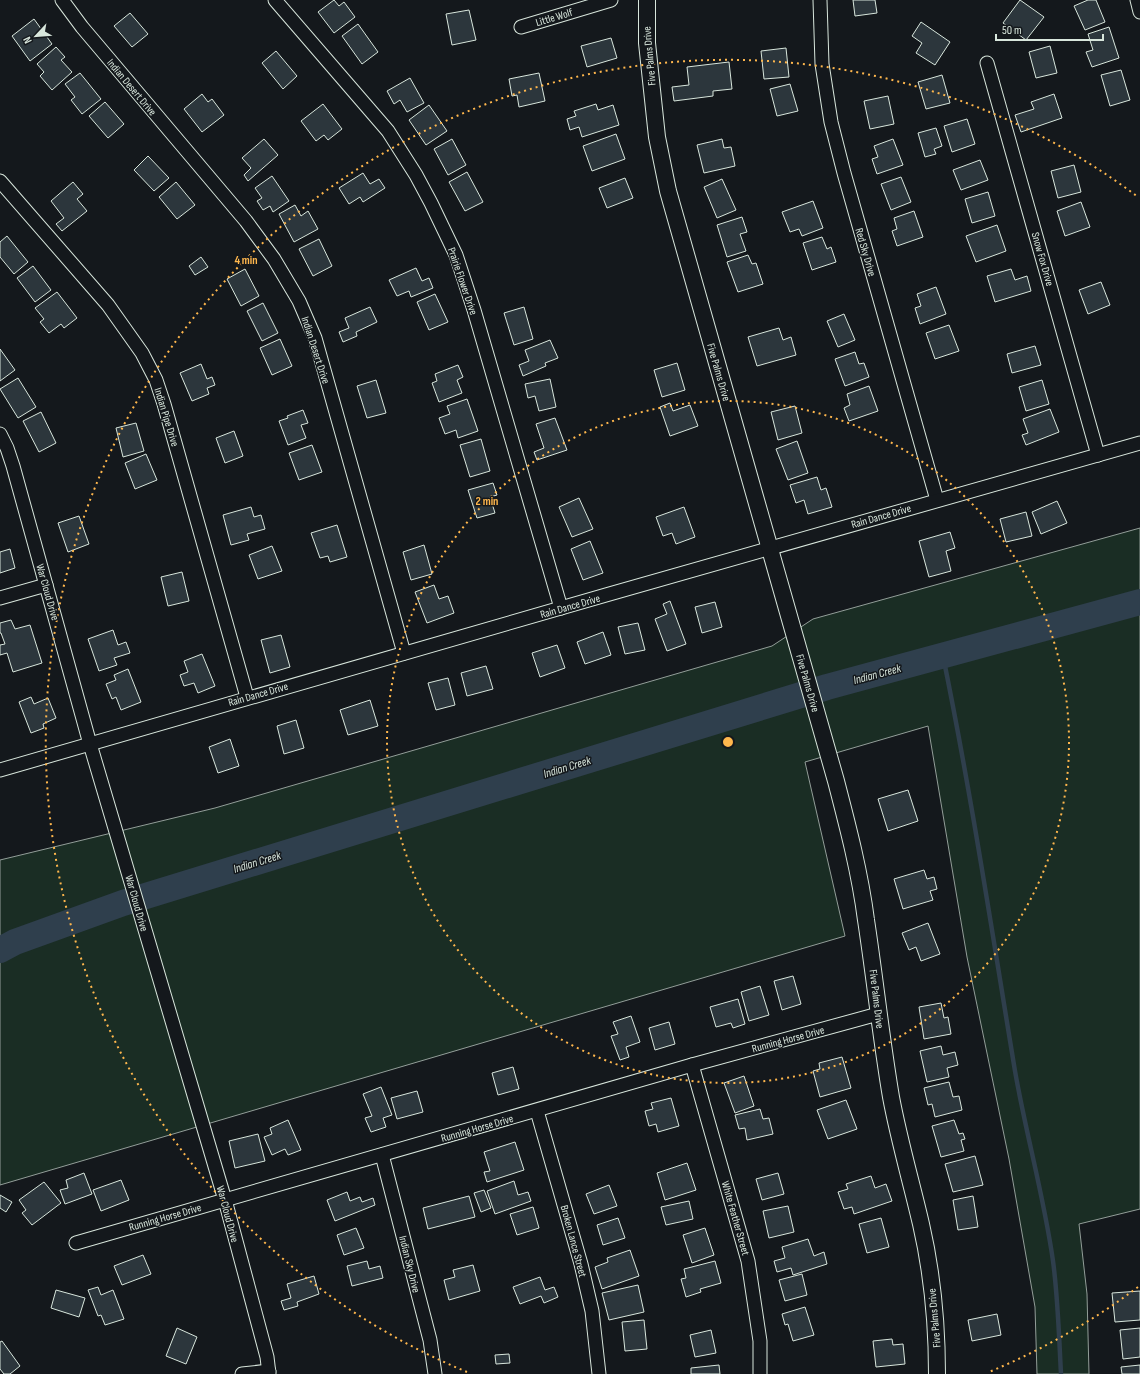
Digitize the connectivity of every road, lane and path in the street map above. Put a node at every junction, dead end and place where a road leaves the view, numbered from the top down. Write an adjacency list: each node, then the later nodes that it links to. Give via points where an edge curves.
1 (62, 0): 19 (street, Indian Desert Drive, via 246,221 299,301 315,338)
2 (275, 0): 18 (street, Prairie Flower Drive, via 388,131 416,175 456,255)
3 (611, 0): 8 (street, Little Wolf)
4 (647, 0): 15 (street, Five Palms Drive, via 647,43 657,137 668,191)
5 (820, 0): 14 (street, Red Sky Drive, via 822,64 831,122)
6 (1137, 0): 7 (street)
7 (1140, 12)
8 (521, 27)
9 (987, 63): 13 (street, Snow Fox Drive)
10 (0, 181): 20 (street, Indian Pipe Drive, via 108,305 142,353 156,380)
11 (0, 434): 16 (street, War Cloud Drive, via 13,466)
12 (1140, 443): 13 (street, Rain Dance Drive)
13 (1098, 455): 14 (street, Rain Dance Drive)
14 (937, 500): 15 (street, Rain Dance Drive)
15 (769, 547): 18 (street, Rain Dance Drive); 23 (street, Five Palms Drive, via 848,824 859,873)
16 (46, 585): 17 (street); 21 (street, War Cloud Drive)
17 (0, 598)
18 (561, 608): 19 (street, Rain Dance Drive)
19 (404, 653): 20 (street, Rain Dance Drive)
20 (247, 697): 21 (street, Rain Dance Drive)
21 (90, 744): 22 (street, Rain Dance Drive); 27 (street, War Cloud Drive)
22 (0, 770)
23 (878, 1014): 24 (street, Running Horse Drive); 34 (street, Five Palms Drive, via 898,1131 926,1251 934,1306)
24 (692, 1065): 25 (street, Running Horse Drive); 33 (street, White Feather Street, via 748,1261 760,1341)
25 (537, 1111): 26 (street, Running Horse Drive); 32 (street, Broken Lance Street, via 581,1264 592,1311)
26 (382, 1155): 27 (street, Running Horse Drive); 31 (street, Indian Sky Drive, via 430,1340)
27 (224, 1200): 28 (street, Running Horse Drive); 29 (street, War Cloud Drive)
28 (76, 1243)
29 (269, 1372): 30 (street)
30 (242, 1374)
31 (435, 1374)
32 (599, 1374)
33 (760, 1374)
34 (937, 1374)

